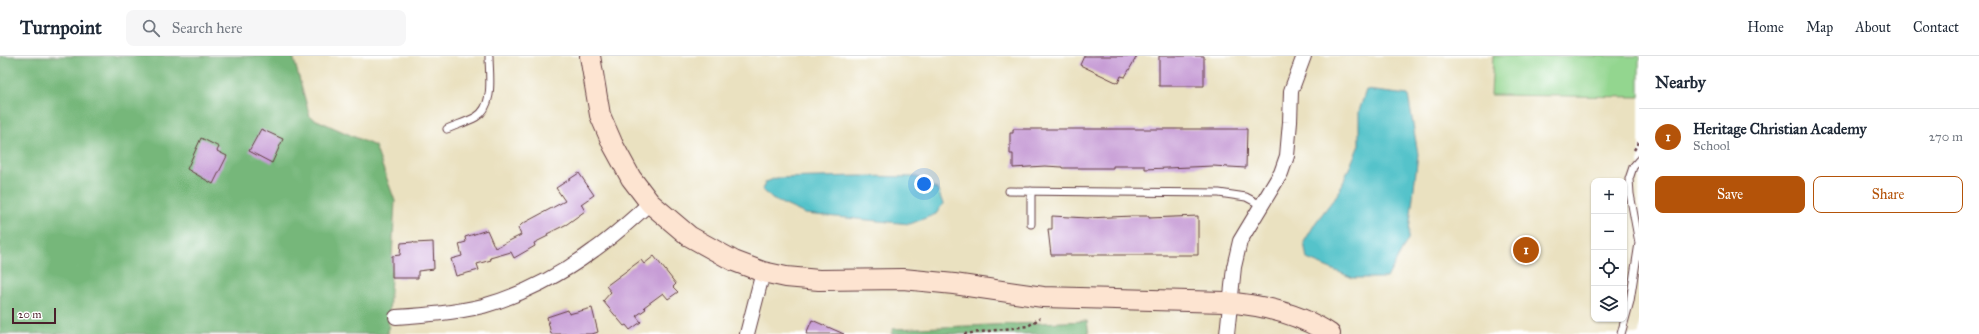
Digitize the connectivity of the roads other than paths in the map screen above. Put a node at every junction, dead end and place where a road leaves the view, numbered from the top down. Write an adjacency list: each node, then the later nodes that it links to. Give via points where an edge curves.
1 (489, 56): 4 (lane, via 487,106 477,117)
2 (590, 56): 8 (street, via 600,115 631,178)
3 (1304, 56): 9 (street, via 1291,91 1290,122 1282,173)
4 (447, 129)
5 (1639, 160): 11 (lane, via 1633,167 1629,179)
6 (1009, 191): 7 (lane)
7 (1031, 191): 9 (lane, via 1219,193 1246,197); 10 (lane)
8 (650, 203): 12 (street, via 689,236 710,249); 14 (street, via 594,250 557,274 520,292 484,306 445,314)
9 (1261, 205): 13 (street, via 1240,241)
10 (1031, 224)
11 (1639, 242): 18 (lane, via 1630,301)
12 (763, 272): 13 (street, via 819,280 903,279 1043,297); 15 (street)
13 (1230, 302): 16 (street); 17 (street, via 1267,308 1297,318)
14 (396, 317)
15 (746, 334)
16 (1227, 334)
17 (1330, 334)
18 (1621, 334)

